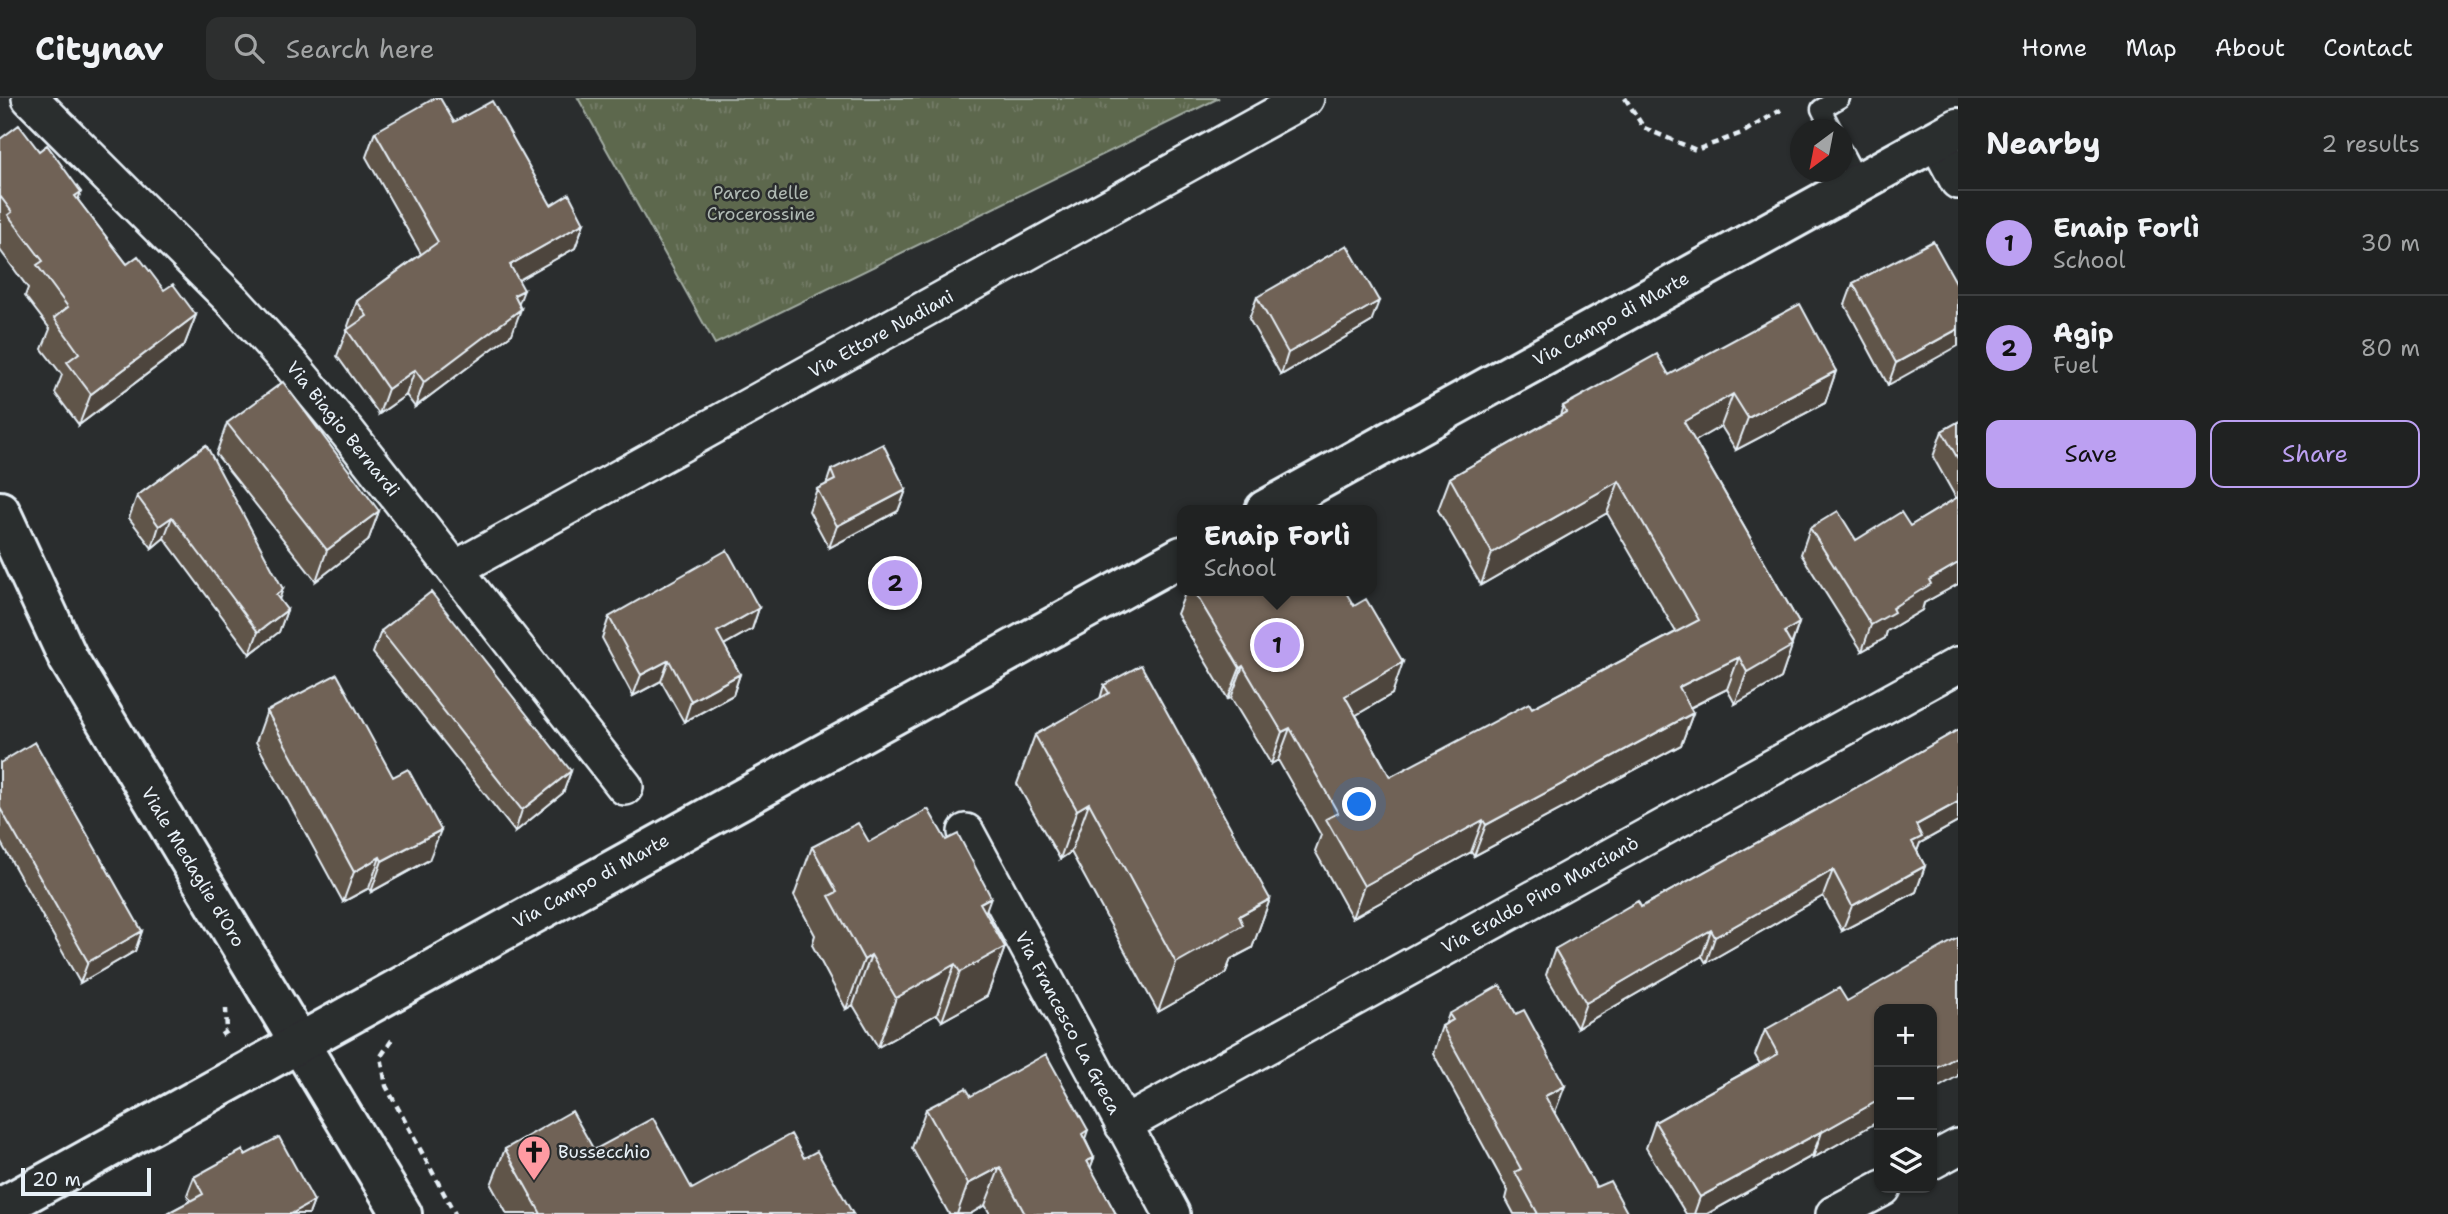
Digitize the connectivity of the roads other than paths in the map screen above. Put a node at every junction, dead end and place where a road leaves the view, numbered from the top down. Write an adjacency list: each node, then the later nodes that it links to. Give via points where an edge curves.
1 (30, 98): 12 (street, Via Biagio Bernardi, via 292,366)
2 (1306, 98): 12 (street, Via Ettore Nadiani)
3 (1840, 98): 4 (lane, via 1821,108)
4 (1826, 119)
5 (1947, 134): 6 (main road, Via Campo di Marte); 7 (street)
6 (1853, 166)
7 (1958, 181)
8 (1825, 182): 9 (main road, Via Campo di Marte)
9 (1274, 505)
10 (0, 511): 16 (main road, Viale Medaglie d'Oro, via 69,660)
11 (1177, 559): 16 (main road, Via Campo di Marte)
12 (455, 569): 14 (street, Via Biagio Bernardi)
13 (1958, 665): 17 (street, Via Eraldo Pino Marcianò)
14 (625, 787)
15 (966, 832): 17 (street, Via Francesco La Greca)
16 (297, 1042): 21 (main road, Via Campo di Marte); 22 (main road, Viale Medaglie d'Oro)
17 (1122, 1125): 23 (street, Via Francesco La Greca)
18 (1958, 1147): 19 (street)
19 (1937, 1158)
20 (1874, 1193): 24 (street)
21 (0, 1208)
22 (402, 1214)
23 (1172, 1214)
24 (1834, 1214)

